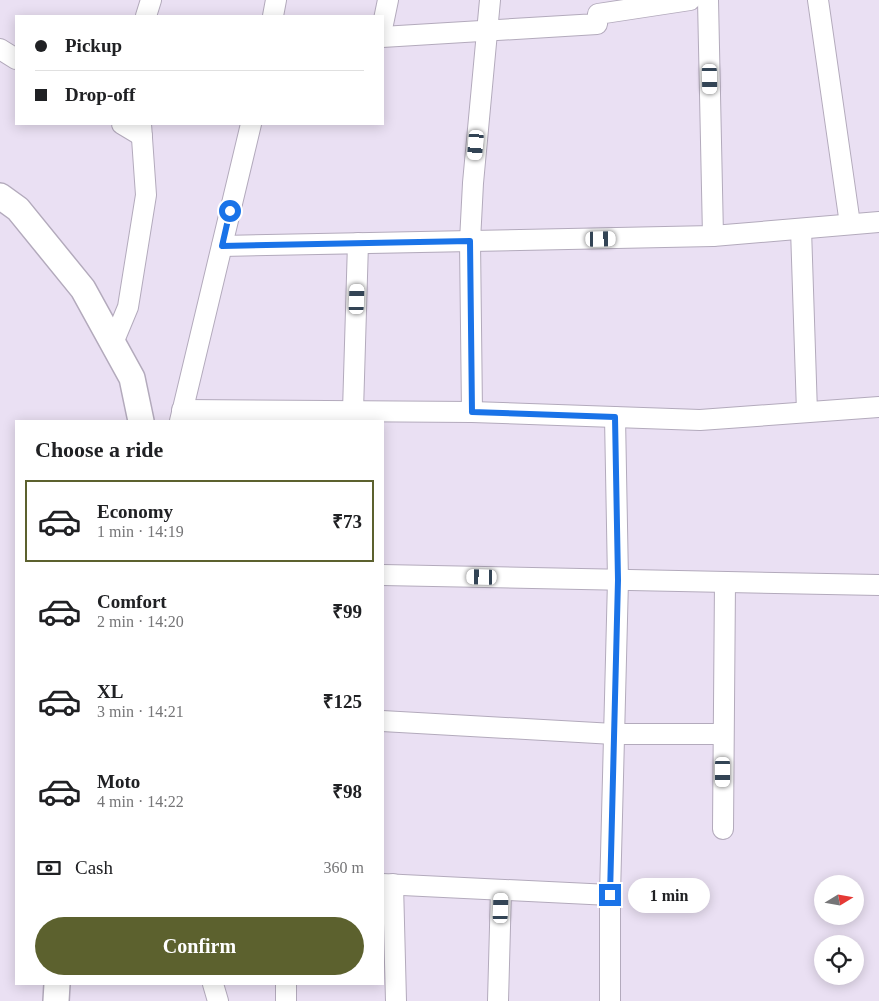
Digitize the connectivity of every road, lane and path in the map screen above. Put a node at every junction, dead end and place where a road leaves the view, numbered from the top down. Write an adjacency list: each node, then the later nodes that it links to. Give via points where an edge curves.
1 (151, 0): 9 (street)
2 (276, 0): 10 (street)
3 (388, 0): 11 (street)
4 (490, 0): 12 (street)
5 (690, 0): 8 (street)
6 (708, 0): 23 (street)
7 (818, 0): 21 (street)
8 (598, 7): 12 (street, via 597,24)
9 (146, 15)
10 (273, 15)
11 (384, 19)
12 (486, 31): 13 (street); 24 (street)
13 (384, 37)
14 (0, 49): 15 (street)
15 (15, 58)
16 (125, 125): 18 (street)
17 (251, 125): 26 (street)
18 (142, 130): 27 (street, via 146,195 128,307)
19 (0, 196): 27 (main road, via 18,210 83,289)
20 (879, 222): 21 (street)
21 (850, 224): 22 (street)
22 (801, 229): 23 (street); 31 (street)
23 (713, 236): 24 (street)
24 (470, 241): 25 (street); 30 (street)
25 (358, 243): 26 (street); 29 (street)
26 (222, 246): 32 (street)
27 (113, 343): 35 (main road, via 132,378)
28 (879, 407): 31 (street)
29 (353, 411): 30 (street); 33 (street)
30 (472, 412): 34 (street)
31 (807, 412): 34 (street, via 700,420)
32 (181, 416): 33 (street)
33 (295, 416)
34 (615, 417): 37 (street)
35 (141, 420)
36 (384, 575): 37 (street)
37 (618, 580): 38 (street); 41 (street)
38 (725, 582): 39 (street); 42 (street)
39 (879, 585)
40 (384, 721): 41 (street)
41 (614, 734): 42 (street); 46 (street)
42 (723, 734): 43 (street)
43 (723, 828)
44 (388, 884): 45 (street); 53 (street)
45 (501, 890): 46 (street); 54 (street)
46 (610, 895): 55 (street)
47 (57, 985): 50 (main road)
48 (213, 985): 51 (street)
49 (286, 985): 52 (street)
50 (56, 1001)
51 (218, 1001)
52 (286, 1001)
53 (396, 1001)
54 (498, 1001)
55 (610, 1001)

